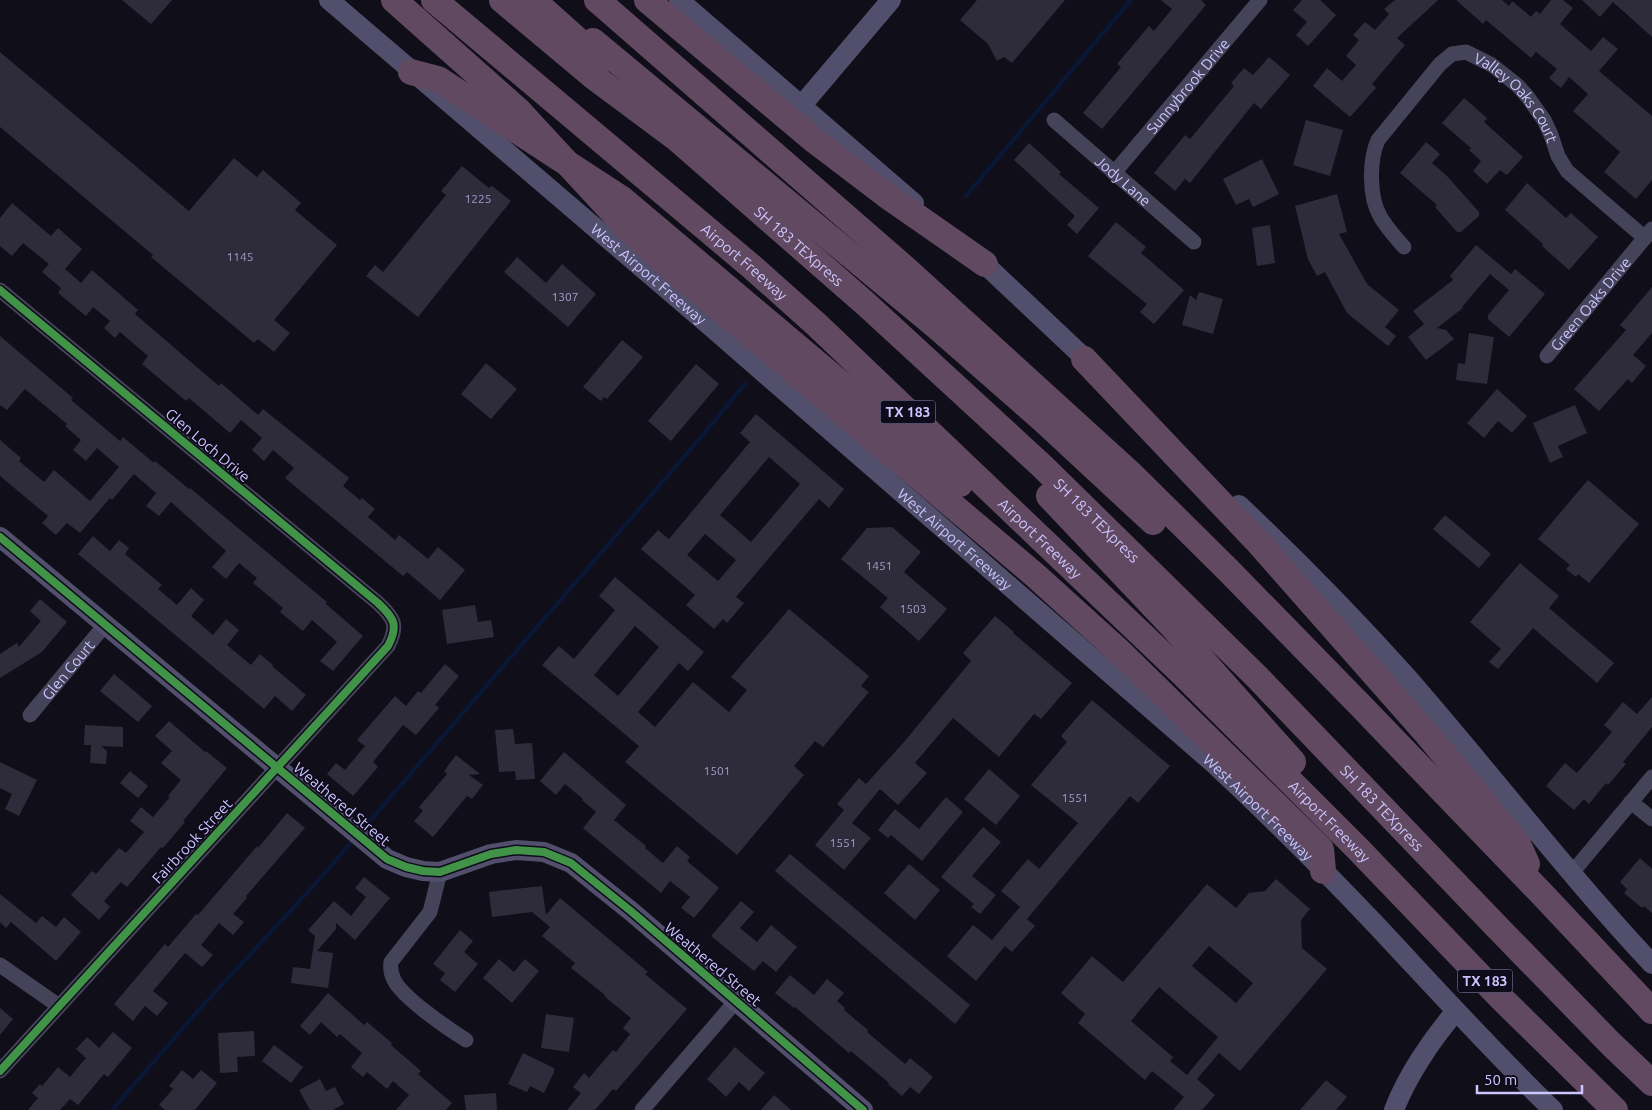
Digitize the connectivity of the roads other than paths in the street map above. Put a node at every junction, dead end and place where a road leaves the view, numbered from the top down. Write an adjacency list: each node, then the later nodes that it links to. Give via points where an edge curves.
1 (328, 0): 12 (main road, West Airport Freeway)
2 (394, 0): 35 (highway, bridge, via 519,111 660,258 1028,570 1122,654 1321,848)
3 (434, 0): 25 (highway, Airport Freeway / TX 183, via 752,267 817,325)
4 (502, 0): 13 (highway, SH 183 TEXpress)
5 (533, 0): 46 (highway, SH 183 TEXpress, via 902,319 1100,504 1244,645 1429,835 1533,948)
6 (541, 0): 28 (highway, via 937,326 1133,502 1304,668)
7 (598, 0): 28 (highway, via 907,270 1122,467)
8 (647, 0): 20 (highway, via 815,141)
9 (679, 0): 14 (main road)
10 (891, 0): 14 (main road)
11 (1260, 0): 16 (street, Sunnybrook Drive)
12 (411, 72): 25 (highway, via 438,79 622,199 1033,546); 35 (main road, West Airport Freeway, via 1139,698 1239,787)
13 (594, 77): 34 (highway, via 860,317 1037,484 1173,626 1288,755); 48 (highway, SH 183 TEXpress, via 676,138 1042,466 1257,677)
14 (802, 105): 20 (main road)
15 (1054, 120): 16 (street, Jody Lane)
16 (1114, 173): 18 (street, Jody Lane)
17 (1649, 233): 19 (street, Valley Oaks Court, via 1567,171 1544,120 1527,96 1492,65 1466,52 1452,54 1440,64 1374,149 1375,205 1390,231); 22 (street, Green Oaks Drive)
18 (1194, 242)
19 (1404, 246)
20 (985, 264): 23 (main road)
21 (0, 290): 27 (street, Glen Loch Drive, via 378,603)
22 (1547, 356)
23 (1084, 358): 37 (main road, via 1241,506 1349,614); 38 (highway, via 1256,540 1427,734 1518,844)
24 (0, 537): 26 (main road, Weathered Street)
25 (1065, 563): 34 (highway, Airport Freeway / TX 183)
26 (105, 625): 29 (street, Glen Court); 30 (main road, Weathered Street)
27 (395, 625): 30 (street, Fairbrook Street, via 388,646)
28 (1359, 704): 38 (highway)
29 (30, 715)
30 (277, 769): 36 (main road, Weathered Street, via 387,859 406,867); 42 (street, Fairbrook Street)
31 (1652, 777): 32 (street)
32 (1631, 802): 33 (street); 37 (street)
33 (1652, 819)
34 (1358, 849): 53 (highway, Airport Freeway / TX 183, via 1501,998)
35 (1323, 871): 44 (main road, West Airport Freeway)
36 (440, 872): 41 (main road, Weathered Street, via 491,854 516,850 544,852 571,863); 45 (street, via 430,912 392,962 390,970 402,992)
37 (1571, 874): 39 (main road)
38 (1542, 894): 43 (highway)
39 (1652, 964)
40 (0, 965): 42 (street)
41 (736, 1001): 49 (street); 50 (main road, Weathered Street)
42 (59, 1006): 47 (street, Fairbrook Street)
43 (1652, 1011)
44 (1456, 1012): 51 (main road, via 1408,1080); 52 (main road, West Airport Freeway)
45 (466, 1040)
46 (1652, 1066)
47 (0, 1071)
48 (1652, 1083)
49 (642, 1110)
50 (863, 1110)
51 (1394, 1110)
52 (1553, 1110)
53 (1615, 1110)

